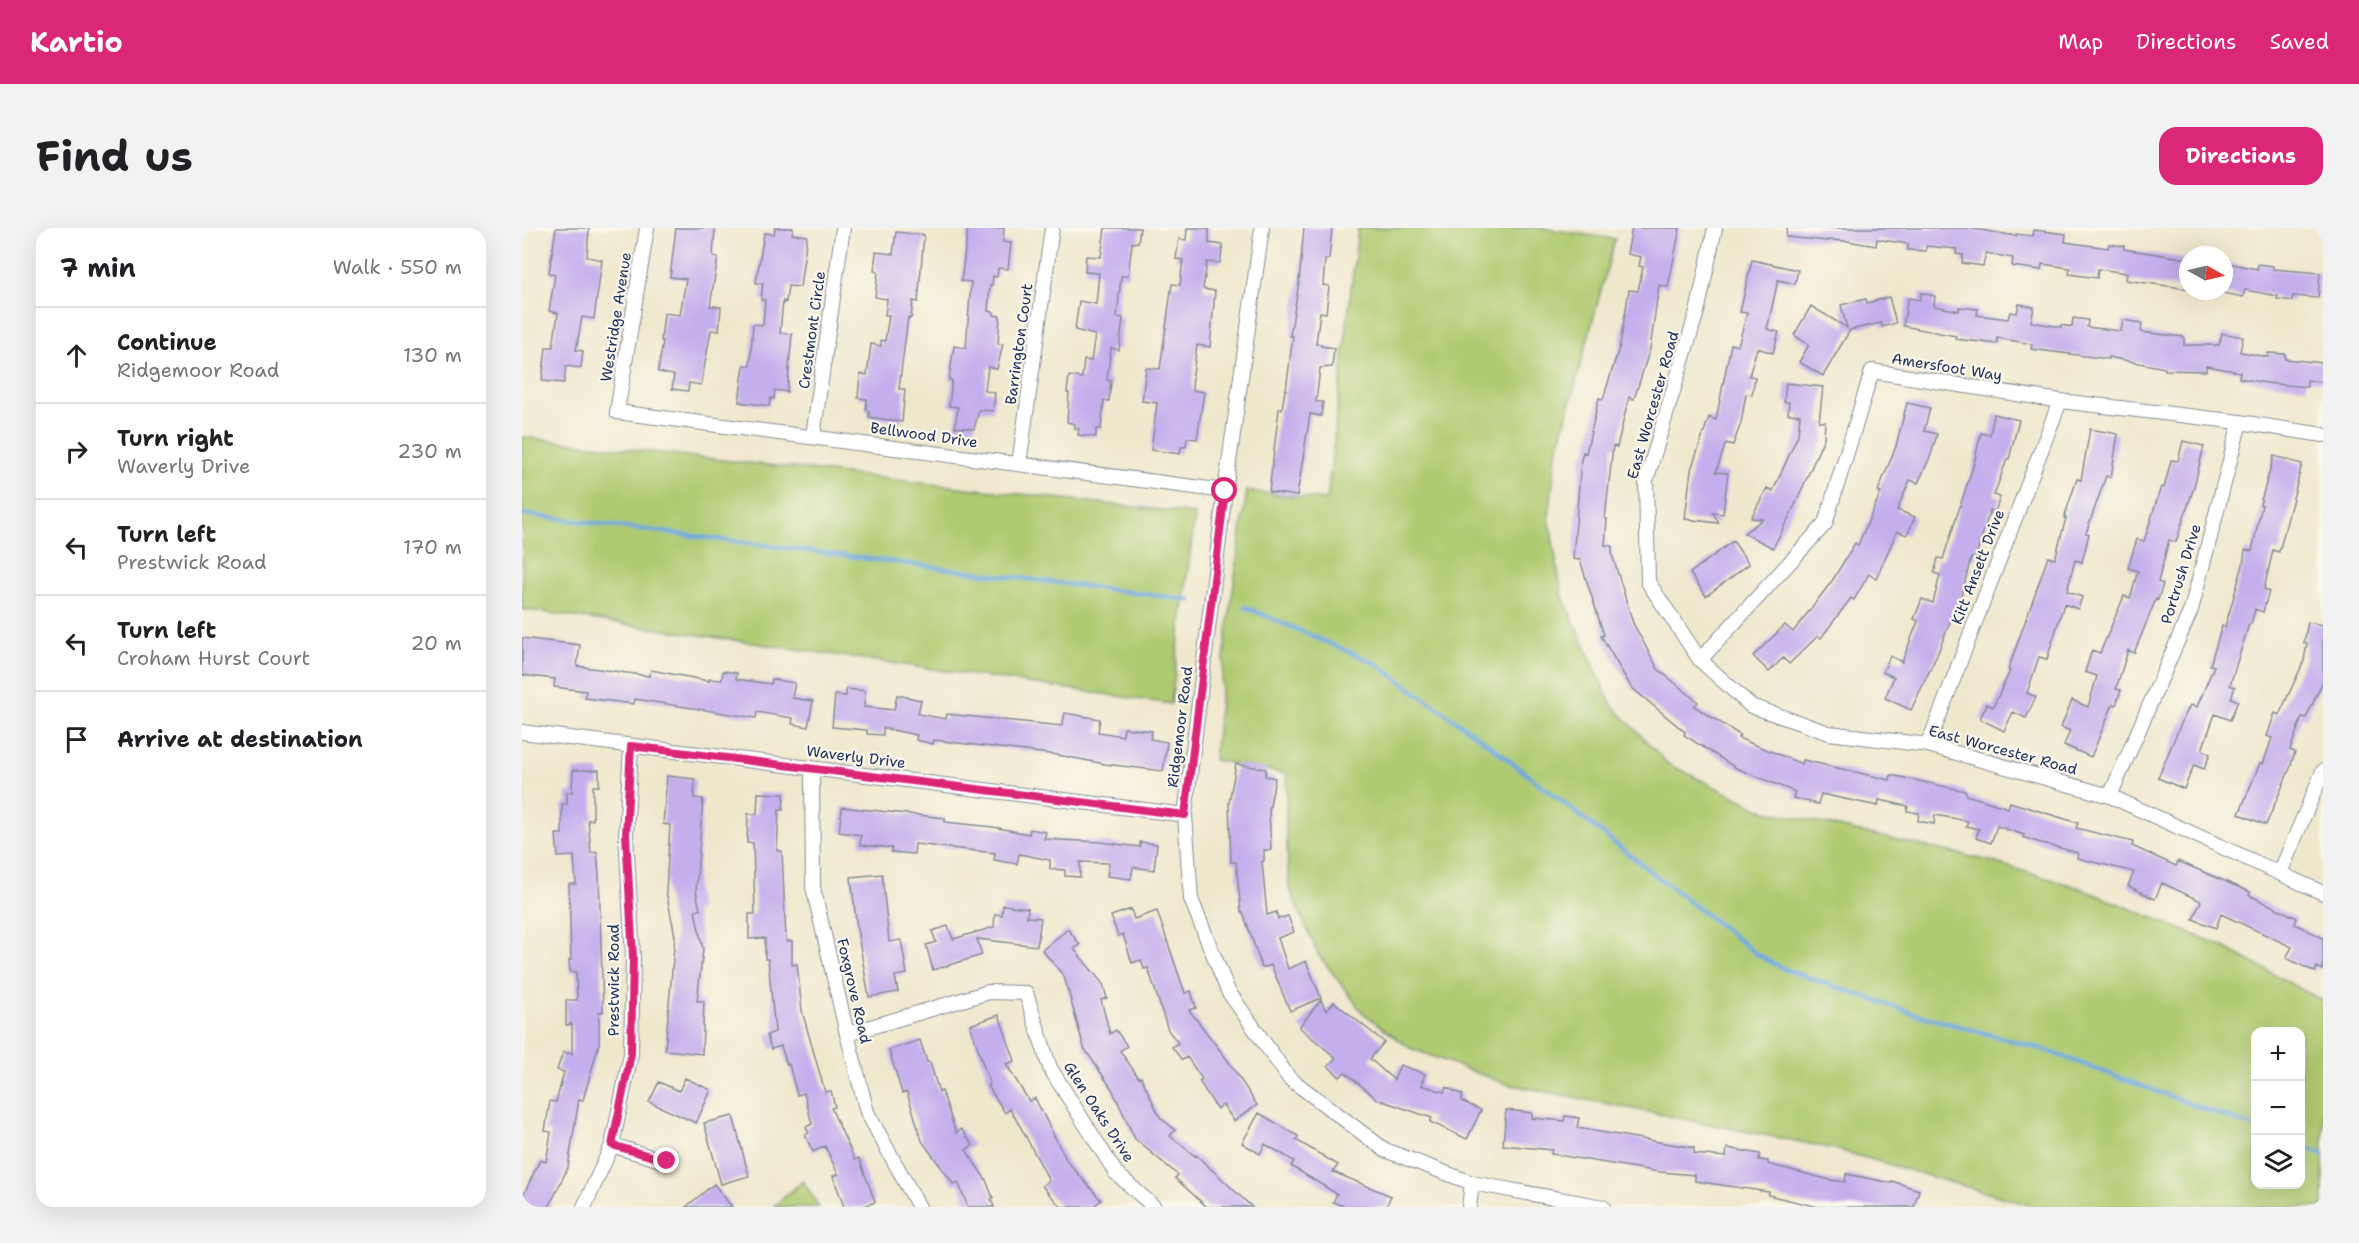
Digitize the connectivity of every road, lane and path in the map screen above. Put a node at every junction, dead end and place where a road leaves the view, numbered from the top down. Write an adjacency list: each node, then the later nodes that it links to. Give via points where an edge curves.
1 (646, 228): 7 (street, Westridge Avenue)
2 (843, 228): 10 (street, Crestmont Circle)
3 (1053, 228): 11 (street, Barrington Court)
4 (1262, 228): 12 (street, Ridgemoor Road)
5 (1714, 228): 13 (street, East Worcester Road, via 1698,308 1646,481 1648,582)
6 (2060, 401): 8 (street, Amersfoot Way); 13 (street, Amersfoot Way, via 1872,371 1825,524); 15 (street, Kitt Ansett Drive)
7 (617, 412): 10 (street, Bellwood Drive)
8 (2240, 422): 9 (street, Amersfoot Way); 19 (street, Portrush Drive, via 2191,610)
9 (2323, 435)
10 (813, 436): 11 (street, Bellwood Drive)
11 (1018, 464): 12 (street, Bellwood Drive)
12 (1225, 491): 20 (street, Ridgemoor Road)
13 (1700, 660): 15 (street, East Worcester Road, via 1751,706 1830,733)
14 (522, 732): 16 (street, Waverly Drive)
15 (1928, 745): 19 (street, East Worcester Road)
16 (631, 746): 17 (street, Waverly Drive); 24 (street, Prestwick Road, via 626,835 633,957 631,1054)
17 (812, 768): 20 (street, Waverly Drive); 23 (street, Foxgrove Road, via 813,887)
18 (2323, 771): 21 (street)
19 (2110, 796): 21 (street, East Worcester Road)
20 (1185, 815): 26 (street, Ridgemoor Road, via 1191,899 1228,991 1289,1078 1385,1149)
21 (2280, 873): 22 (street, East Worcester Road)
22 (2323, 893)
23 (847, 1034): 28 (street, Foxgrove Road, via 867,1112); 29 (street, Glen Oaks Drive, via 989,992 1026,993 1050,1068 1116,1173)
24 (612, 1145): 25 (street); 27 (street, Prestwick Road)
25 (667, 1161)
26 (1472, 1183): 30 (street); 31 (street, Ridgemoor Road)
27 (584, 1207)
28 (919, 1207)
29 (1154, 1207)
30 (1469, 1207)
31 (1603, 1207)

